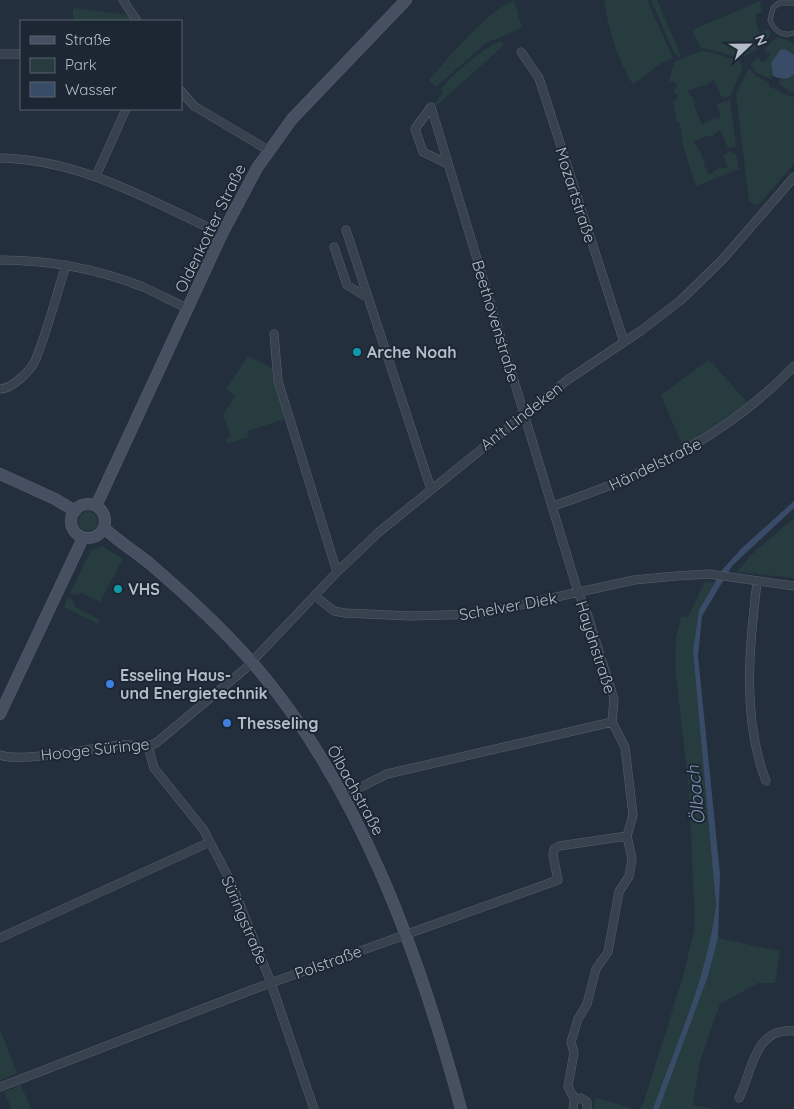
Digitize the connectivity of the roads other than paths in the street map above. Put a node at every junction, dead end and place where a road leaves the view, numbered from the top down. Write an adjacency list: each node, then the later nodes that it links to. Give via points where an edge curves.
1 (123, 0): 4 (street)
2 (406, 0): 11 (street, Oldenkotter Straße, via 315,94)
3 (794, 3): 5 (lane, via 779,3 773,8 770,20 777,31 783,34)
4 (136, 20)
5 (794, 32)
6 (522, 52): 24 (street, Mozartstraße, via 539,78)
7 (0, 54): 8 (street)
8 (20, 54)
9 (182, 92): 11 (street, via 194,106)
10 (126, 110): 14 (street)
11 (268, 150): 17 (street, Oldenkotter Straße)
12 (0, 158): 14 (street, via 41,160)
13 (448, 164): 13 (street, Beethovenstraße, via 423,152 415,129 431,108); 27 (street, Beethovenstraße)
14 (96, 176): 17 (street)
15 (794, 177): 24 (street, An't Lindeken, via 697,286)
16 (346, 230): 21 (street)
17 (222, 234): 22 (street, Oldenkotter Straße)
18 (334, 247): 21 (street, via 347,285)
19 (0, 260): 20 (street)
20 (66, 265): 22 (street, via 106,273); 26 (street, via 34,362 22,377)
21 (368, 298): 29 (street)
22 (188, 309): 30 (street, Oldenkotter Straße)
23 (274, 334): 35 (street, via 278,381)
24 (624, 342): 27 (street, An't Lindeken)
25 (794, 366): 31 (street, Händelstraße, via 705,440 606,489)
26 (0, 389)
27 (524, 413): 29 (street, An't Lindeken); 31 (street, Beethovenstraße)
28 (0, 474): 32 (street)
29 (431, 489): 35 (street, An't Lindeken)
30 (96, 506): 32 (street, via 84,505); 33 (street, via 103,513)
31 (553, 506): 38 (street, Beethovenstraße)
32 (74, 511): 34 (street, via 72,527)
33 (104, 528): 34 (street, via 93,538); 40 (street, Ölbachstraße, via 168,580)
34 (84, 538): 41 (street)
35 (337, 572): 39 (street, An't Lindeken)
36 (757, 583): 37 (street, Schelver Diek); 38 (street, Schelver Diek, via 714,575 634,580); 45 (street, via 750,685 758,755)
37 (794, 586)
38 (578, 592): 39 (street, Schelver Diek, via 495,611 445,616 345,613 334,611); 42 (street, Haydnstraße, via 614,700)
39 (315, 596): 40 (street, An't Lindeken)
40 (252, 662): 43 (street, Hooge Süringe, via 156,743); 46 (street, Ölbachstraße, via 306,735)
41 (0, 714)
42 (612, 722): 46 (street, via 387,774); 47 (street, Haydnstraße, via 622,739 628,765 633,815)
43 (148, 746): 44 (street, Hooge Süringe, via 129,744 20,758); 48 (street, Süringstraße, via 154,768)
44 (0, 755)
45 (766, 781)
46 (343, 796): 49 (street, Ölbachstraße, via 380,872)
47 (627, 836): 49 (street, Polstraße, via 556,847 553,855 558,880); 55 (street, Haydnstraße, via 632,858 629,876 619,892 608,952 596,969 587,1004 571,1042 574,1053 568,1086)
48 (210, 842): 50 (street); 51 (street, Süringstraße, via 231,882)
49 (405, 936): 51 (street, Polstraße); 57 (street, Ölbachstraße, via 437,1026)
50 (0, 938)
51 (271, 983): 53 (street, Polstraße); 56 (street, Süringstraße)
52 (794, 1031): 54 (street, via 776,1033 755,1052 748,1082)
53 (0, 1087)
54 (739, 1098)
55 (576, 1099): 58 (street, via 572,1103); 59 (street, via 586,1100)
56 (314, 1109)
57 (461, 1109)
58 (573, 1109)
59 (587, 1109)

